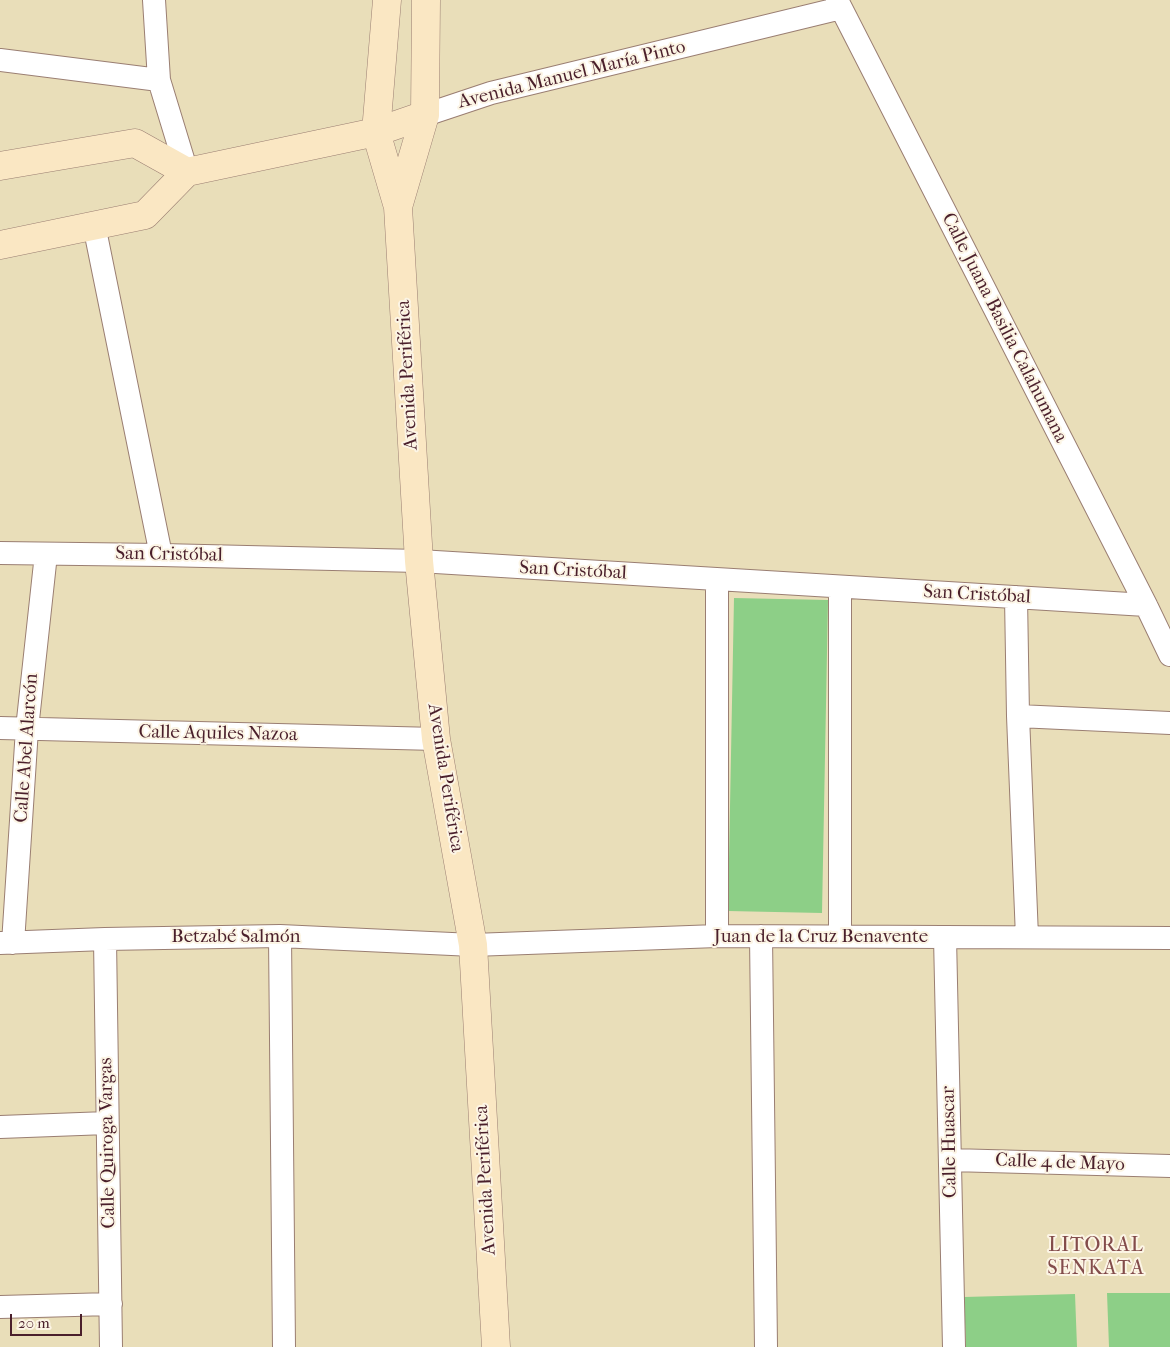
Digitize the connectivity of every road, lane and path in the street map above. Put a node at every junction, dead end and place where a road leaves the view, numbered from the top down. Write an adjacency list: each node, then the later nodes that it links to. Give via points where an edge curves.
1 (154, 0): 6 (street)
2 (387, 0): 8 (street, Avenida Periférica)
3 (426, 0): 7 (street, Avenida Periférica)
4 (839, 4): 7 (street, Avenida Manuel María Pinto, via 490,93); 21 (street, Calle Juana Basilia Calahumana)
5 (0, 60): 6 (street)
6 (159, 80): 10 (street)
7 (425, 115): 8 (street, Avenida Manuel María Pinto); 11 (street, Avenida Periférica)
8 (376, 132): 10 (street, Avenida Manuel María Pinto); 11 (street, Avenida Periférica)
9 (0, 166): 10 (street, via 135,143)
10 (187, 172): 12 (street, via 145,215)
11 (398, 207): 17 (street, Avenida Periférica)
12 (94, 224): 13 (street); 16 (street)
13 (0, 245)
14 (0, 553): 15 (street, San Cristóbal)
15 (46, 554): 16 (street, San Cristóbal); 26 (street, Calle Abel Alarcón)
16 (161, 555): 17 (street, San Cristóbal)
17 (419, 561): 18 (street, San Cristóbal); 27 (street, Avenida Periférica)
18 (716, 579): 19 (street, San Cristóbal); 30 (street)
19 (840, 587): 20 (street, San Cristóbal); 32 (street)
20 (1016, 597): 21 (street, San Cristóbal); 23 (street)
21 (1146, 605): 22 (street, Calle Juana Basilia Calahumana)
22 (1170, 656)
23 (1018, 716): 24 (street); 34 (street)
24 (1170, 722)
25 (0, 728): 26 (street, Calle Aquiles Nazoa)
26 (26, 729): 27 (street, Calle Aquiles Nazoa); 28 (street, Calle Abel Alarcón)
27 (436, 739): 38 (street, Avenida Periférica)
28 (9, 882): 37 (street, Calle Abel Alarcón)
29 (280, 936): 36 (street, Betzabé Salmón); 38 (street, Betzabé Salmón); 46 (street)
30 (717, 936): 31 (street, Juan de la Cruz Benavente); 38 (street, Juan de la Cruz Benavente)
31 (760, 936): 32 (street, Juan de la Cruz Benavente); 48 (street)
32 (840, 936): 33 (street, Juan de la Cruz Benavente)
33 (945, 937): 34 (street, Juan de la Cruz Benavente); 41 (street, Calle Huascar)
34 (1027, 937): 35 (street, Juan de la Cruz Benavente)
35 (1170, 938)
36 (105, 939): 37 (street, Betzabé Salmón); 39 (street, Calle Quiroga Vargas)
37 (7, 943)
38 (473, 945): 47 (street, Avenida Periférica)
39 (108, 1123): 40 (street); 43 (street, Calle Quiroga Vargas)
40 (0, 1127)
41 (950, 1160): 42 (street, Calle 4 de Mayo); 49 (street, Calle Huascar)
42 (1170, 1166)
43 (110, 1304): 44 (street); 45 (street, Calle Quiroga Vargas)
44 (0, 1307)
45 (111, 1347)
46 (284, 1347)
47 (496, 1347)
48 (766, 1347)
49 (954, 1347)

